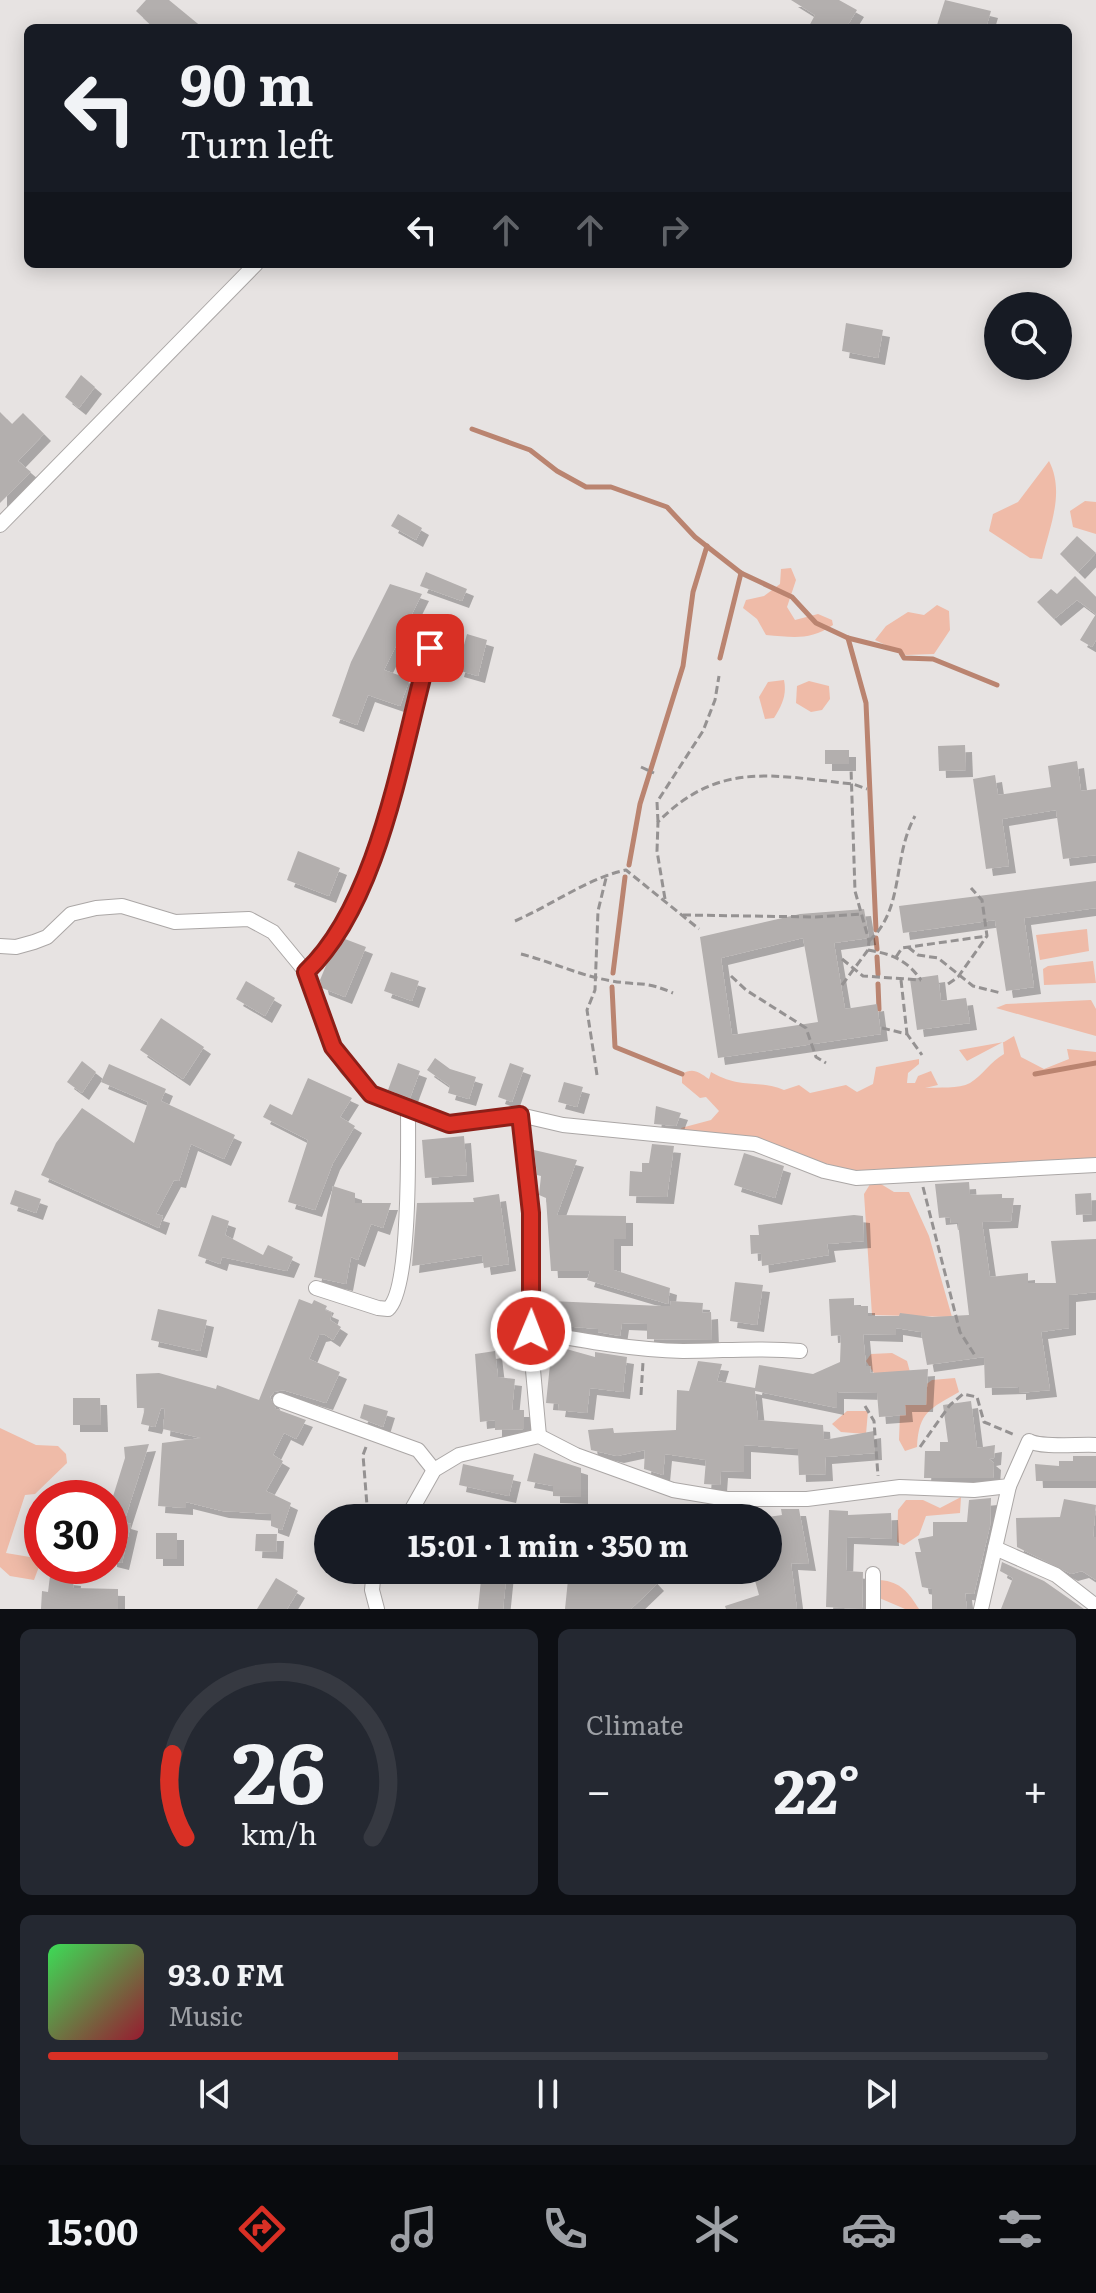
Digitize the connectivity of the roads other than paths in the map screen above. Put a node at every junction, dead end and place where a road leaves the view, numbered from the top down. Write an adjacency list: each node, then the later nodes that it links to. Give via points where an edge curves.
1 (252, 268): 2 (street)
2 (0, 525)
3 (430, 648): 5 (street, via 383,826 355,900 326,953)
4 (0, 946): 5 (street, via 47,937 71,914 122,906 175,922 223,918 261,923)
5 (306, 972): 6 (street, via 333,1047 346,1067 371,1094)
6 (408, 1109): 7 (street, via 449,1124); 9 (street, via 409,1171 396,1302 388,1309 378,1308)
7 (520, 1115): 8 (street, via 563,1125 755,1144 856,1178); 10 (street, via 531,1213)
8 (1096, 1165)
9 (316, 1288)
10 (531, 1331): 11 (street, via 683,1351); 13 (street)
11 (800, 1351)
12 (280, 1400): 15 (street, via 418,1450)
13 (539, 1436): 15 (street, via 459,1455); 16 (street, via 673,1490 727,1499)
14 (1096, 1445): 16 (street, via 1038,1446 1029,1441)
15 (434, 1470): 17 (street)
16 (1009, 1486): 18 (street)
17 (415, 1504)
18 (995, 1548): 22 (street, via 1056,1575); 26 (street)
19 (873, 1574): 25 (street)
20 (373, 1584): 21 (street)
21 (372, 1590): 23 (street); 24 (street)
22 (1096, 1606)
23 (365, 1609)
24 (377, 1609)
25 (873, 1609)
26 (981, 1609)

